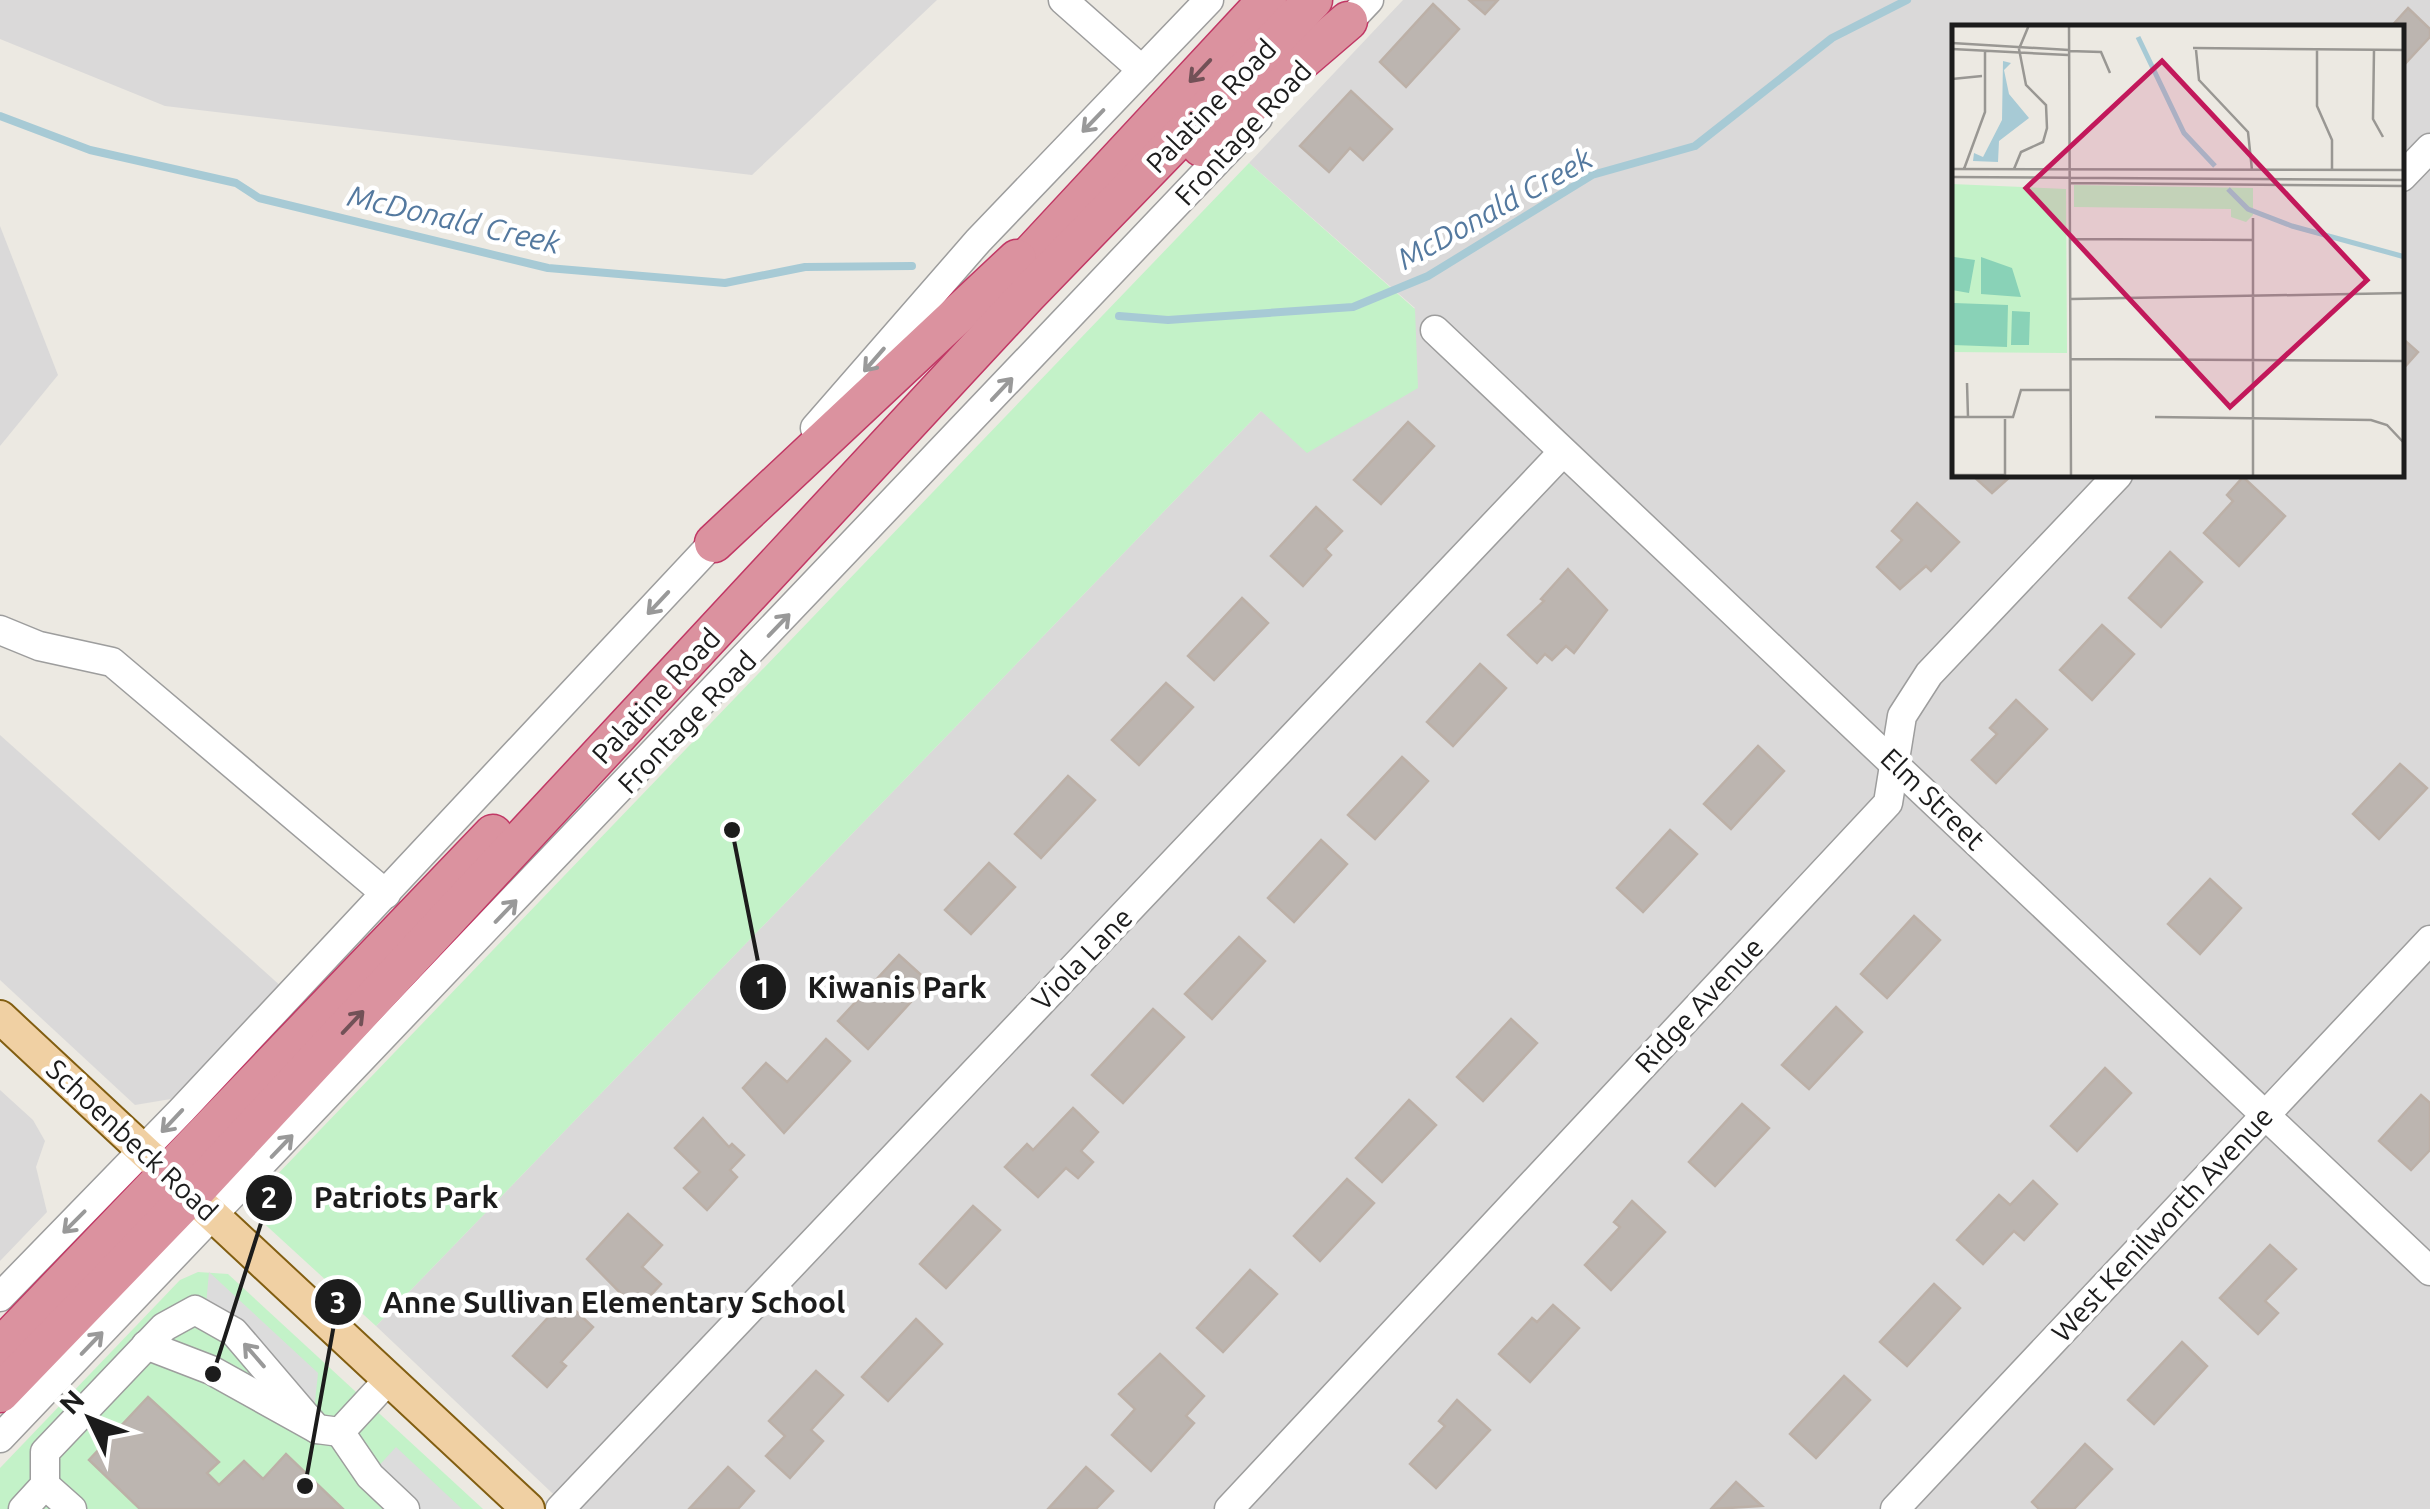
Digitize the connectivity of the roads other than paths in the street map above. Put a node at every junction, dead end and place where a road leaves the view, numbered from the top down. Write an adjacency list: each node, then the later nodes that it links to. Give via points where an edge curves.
1 (1064, 0): 6 (street)
2 (1209, 0): 6 (street, Frontage Road)
3 (1267, 0): 9 (highway, Palatine Road, one-way to 9)
4 (1313, 0): 10 (highway, Palatine Road)
5 (1359, 11): 10 (highway); 21 (street, Frontage Road, one-way to 5)
6 (1142, 70): 14 (street, Frontage Road, one-way to 14, via 978,241)
7 (2430, 148): 8 (street)
8 (2405, 174)
9 (1084, 196): 14 (highway); 21 (highway, Palatine Road, via 465,863)
10 (1028, 295): 21 (highway, Palatine Road, one-way to 10)
11 (1435, 330): 12 (street, Elm Street)
12 (1563, 452): 16 (street, Elm Street); 35 (street, Viola Lane)
13 (2115, 478): 16 (street, Ridge Avenue, via 1929,674 1902,716)
14 (714, 543): 17 (street, Frontage Road, one-way to 17)
15 (0, 630): 17 (street, via 112,662)
16 (1894, 761): 20 (street, Elm Street); 36 (street, Ridge Avenue, via 1888,803)
17 (386, 894): 21 (street, Frontage Road, one-way to 21)
18 (2430, 940): 20 (street, West Kenilworth Avenue)
19 (0, 1017): 21 (main road, Schoenbeck Road)
20 (2263, 1116): 22 (street, Elm Street); 37 (street, West Kenilworth Avenue)
21 (178, 1184): 23 (street, Frontage Road, one-way to 23); 25 (highway, Palatine Road); 26 (main road, Schoenbeck Road); 27 (highway, Palatine Road); 29 (street, Frontage Road, one-way to 21)
22 (2430, 1271)
23 (0, 1297)
24 (146, 1344): 28 (street, via 212,1370); 28 (street, one-way to 24, via 234,1332 196,1310); 30 (street, via 45,1452)
25 (0, 1348)
26 (389, 1379): 28 (street); 34 (main road, Schoenbeck Road)
27 (0, 1393)
28 (328, 1431): 33 (street)
29 (0, 1438)
30 (46, 1485): 31 (street); 32 (street)
31 (23, 1509)
32 (72, 1509)
33 (406, 1509)
34 (528, 1509)
35 (560, 1509)
36 (1229, 1509)
37 (1894, 1509)

